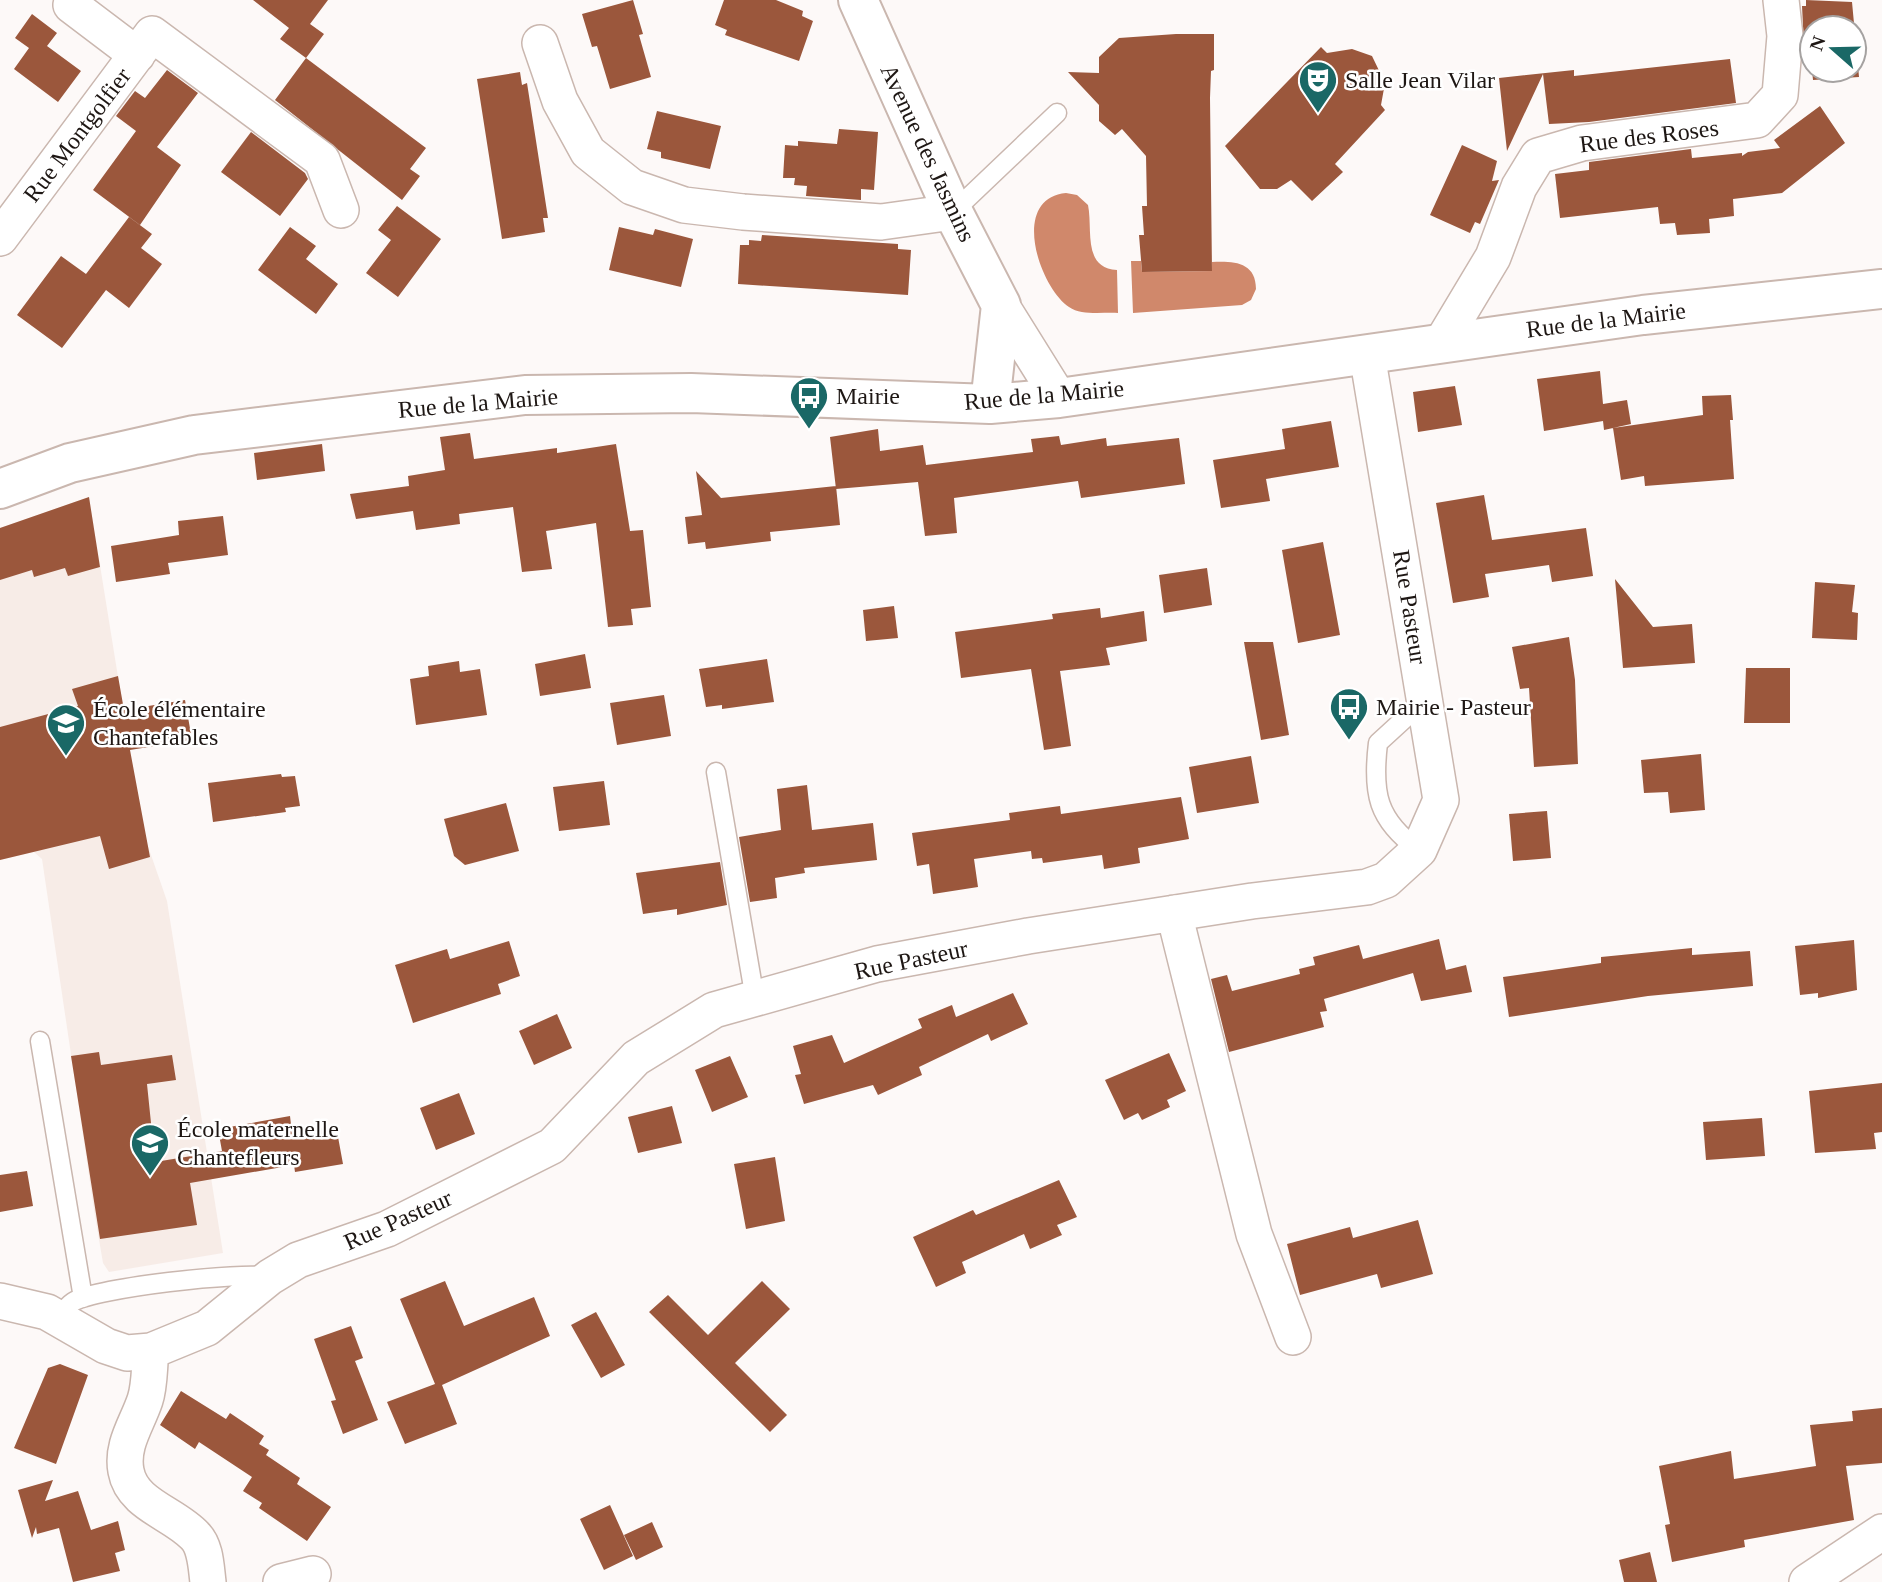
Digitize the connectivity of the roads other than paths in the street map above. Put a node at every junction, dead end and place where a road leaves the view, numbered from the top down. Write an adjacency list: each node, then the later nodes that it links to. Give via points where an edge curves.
1 (858, 0): 8 (street, Avenue des Jasmins)
2 (1781, 0): 12 (street, Rue des Roses, via 1785,36 1780,94 1757,120 1582,143 1538,156 1519,187 1493,257)
3 (71, 5): 5 (street)
4 (540, 43): 8 (street, via 560,102 588,152 632,187 684,205 743,212 881,222)
5 (144, 45): 7 (street, via 322,160); 9 (street, Rue Montgolfier)
6 (1057, 113): 8 (lane)
7 (341, 210)
8 (953, 212): 11 (street, Avenue des Jasmins)
9 (1, 235)
10 (1882, 289): 12 (street, Rue de la Mairie)
11 (1000, 306): 14 (street, Avenue des Jasmins); 15 (street)
12 (1442, 342): 13 (street, Rue de la Mairie)
13 (1367, 354): 14 (street, Rue de la Mairie); 17 (street, Rue Pasteur)
14 (1059, 398): 15 (street, Rue de la Mairie)
15 (990, 404): 16 (street, Rue de la Mairie, via 691,393 525,395 194,435 70,463)
16 (0, 489)
17 (1425, 700): 19 (street, Rue Pasteur, via 1441,800); 19 (lane, via 1378,743 1374,773 1376,795 1396,833)
18 (716, 772): 21 (lane)
19 (1419, 850): 20 (street, Rue Pasteur, via 1386,880 1367,887)
20 (1174, 914): 21 (street, Rue Pasteur, via 877,964); 26 (street, via 1254,1234)
21 (755, 999): 23 (street, Rue Pasteur, via 714,1010 636,1058 552,1146 387,1229 298,1260)
22 (40, 1041): 25 (lane)
23 (270, 1277): 25 (lane, via 237,1274 97,1294); 27 (street, Rue Pasteur, via 207,1328)
24 (0, 1301): 25 (street, Rue Pasteur, via 47,1312)
25 (71, 1308): 27 (street, Rue Pasteur, via 106,1346 127,1353)
26 (1293, 1337)
27 (151, 1351): 29 (street, via 146,1397 127,1443 125,1468 130,1486 145,1501 197,1537)
28 (1882, 1532): 30 (street)
29 (208, 1582)
30 (1807, 1582)

